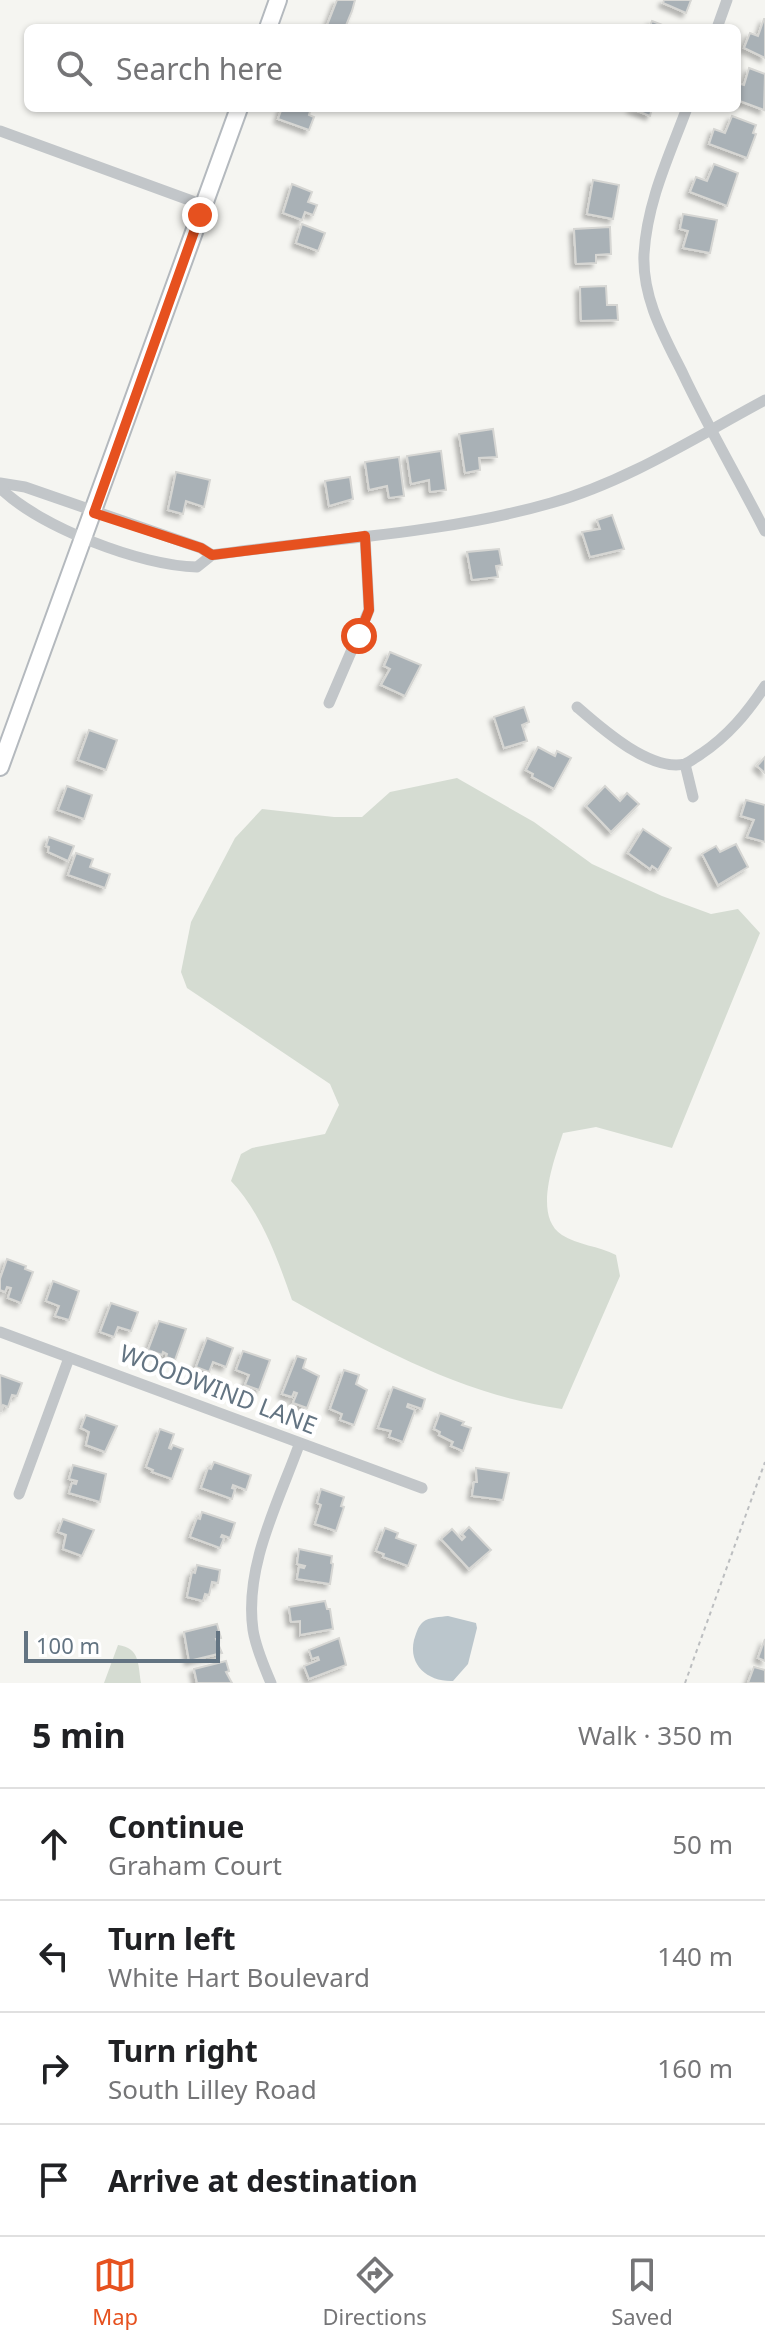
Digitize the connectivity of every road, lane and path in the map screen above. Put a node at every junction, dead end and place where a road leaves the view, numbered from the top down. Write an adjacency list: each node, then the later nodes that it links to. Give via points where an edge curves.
1 (278, 0): 3 (street)
2 (727, 0): 4 (street)
3 (269, 24)
4 (718, 24)
5 (238, 112): 8 (street)
6 (685, 112): 10 (street, via 654,194 644,257 651,309)
7 (0, 131): 8 (street)
8 (203, 205): 12 (street)
9 (765, 400): 10 (street)
10 (709, 430): 13 (street); 14 (street, via 648,463 553,503)
11 (0, 485): 12 (street, via 25,487); 15 (street, via 27,511)
12 (94, 513): 15 (street); 16 (street)
13 (765, 531)
14 (365, 536): 16 (street); 18 (street, via 369,610)
15 (84, 538): 16 (street, via 174,567 197,567); 21 (street)
16 (212, 555)
17 (765, 686): 20 (street, via 721,741)
18 (329, 703)
19 (577, 707): 20 (street, via 658,763)
20 (685, 764): 22 (street)
21 (0, 767)
22 (693, 797)
23 (0, 1332): 24 (street, WOODWIND LANE)
24 (69, 1358): 25 (street, WOODWIND LANE); 28 (street)
25 (299, 1445): 27 (street, WOODWIND LANE); 29 (street, via 253,1581 253,1630)
26 (765, 1462): 30 (path)
27 (422, 1488)
28 (19, 1494)
29 (271, 1683)
30 (685, 1683)

